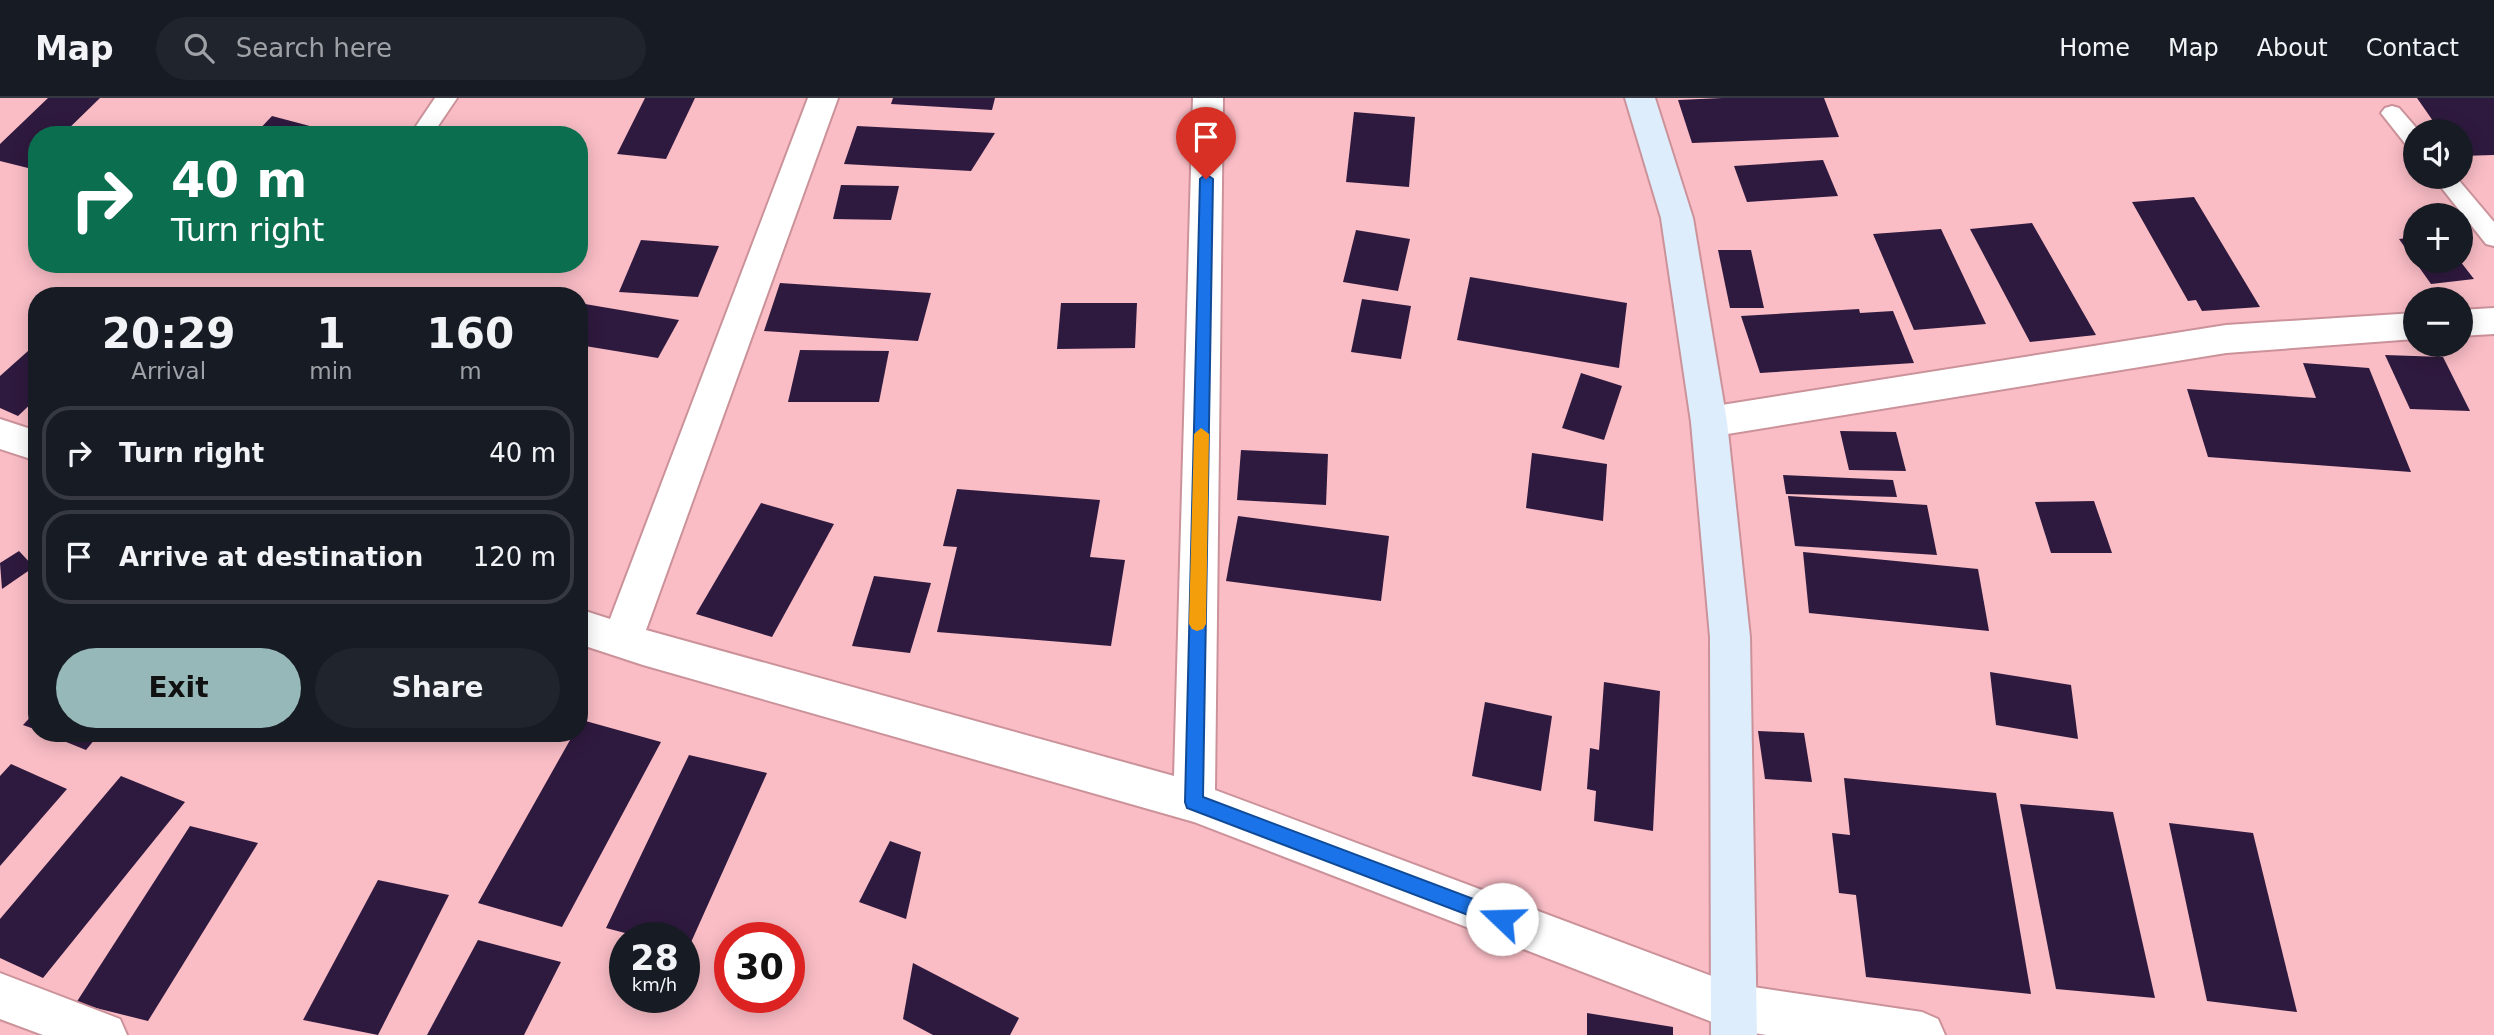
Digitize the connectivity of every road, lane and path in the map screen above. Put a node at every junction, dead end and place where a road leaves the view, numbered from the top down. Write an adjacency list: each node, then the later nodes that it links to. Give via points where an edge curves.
1 (446, 98): 6 (lane)
2 (822, 98): 17 (street)
3 (1208, 98): 18 (street)
4 (1640, 98): 13 (street, via 1677,218)
5 (2392, 113): 7 (lane)
6 (427, 126)
7 (2403, 126)
8 (2454, 189): 9 (lane)
9 (2494, 238)
10 (2494, 321): 11 (street)
11 (2473, 322)
12 (2403, 327): 13 (street, via 2226,339)
13 (1709, 422): 20 (street, via 1730,637)
14 (0, 434): 15 (street)
15 (28, 443)
16 (588, 629): 17 (street)
17 (622, 639): 18 (street)
18 (1194, 802): 20 (street)
19 (0, 996): 21 (street)
20 (1733, 1021): 22 (street)
21 (104, 1035)
22 (1922, 1035)

